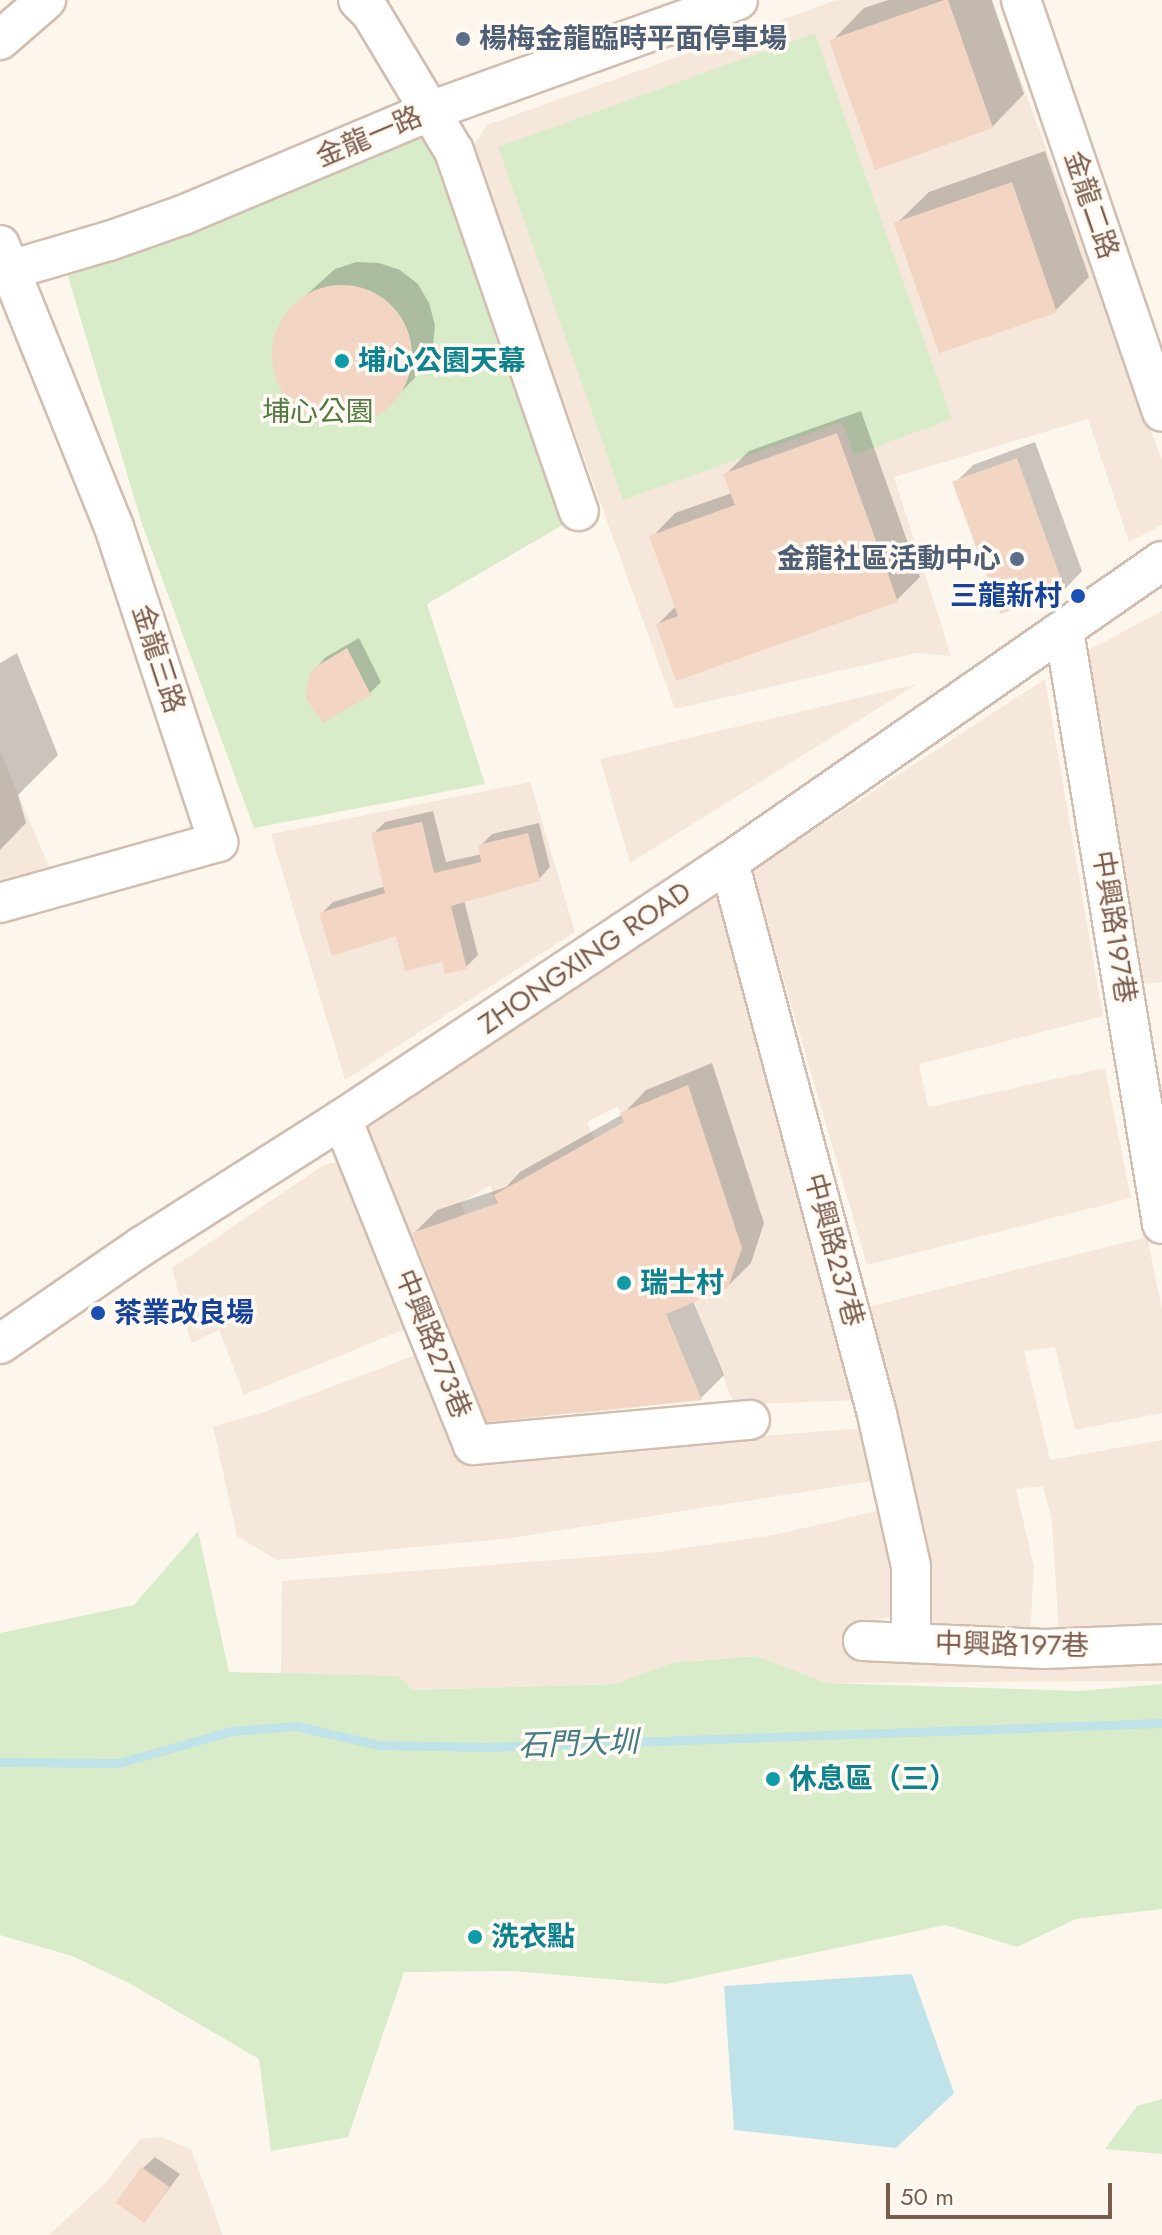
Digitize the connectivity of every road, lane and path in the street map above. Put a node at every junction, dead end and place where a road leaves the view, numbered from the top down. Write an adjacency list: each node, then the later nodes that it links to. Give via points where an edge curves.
1 (46, 0): 5 (street)
2 (358, 0): 6 (street)
3 (738, 0): 6 (street, 金龍一路)
4 (1021, 0): 8 (street, 金龍二路)
5 (0, 40)
6 (433, 110): 7 (street, 金龍一路, via 183,215 109,241); 9 (street, via 454,151)
7 (2, 262): 13 (street, 金龍三路, via 114,527 218,842)
8 (1162, 411)
9 (579, 511)
10 (1162, 561): 11 (street, ZHONGXING ROAD)
11 (1064, 630): 12 (street, ZHONGXING ROAD); 15 (street, 中興路197巷)
12 (729, 862): 14 (street, ZHONGXING ROAD); 19 (street, 中興路237巷, via 877,1414 911,1566)
13 (0, 903)
14 (342, 1119): 16 (street, ZHONGXING ROAD); 17 (street, 中興路273巷, via 473,1445)
15 (1162, 1224)
16 (0, 1344)
17 (750, 1420)
18 (863, 1641): 19 (street, 中興路197巷)
19 (911, 1643): 20 (street, 中興路197巷, via 1045,1649)
20 (1162, 1644)

